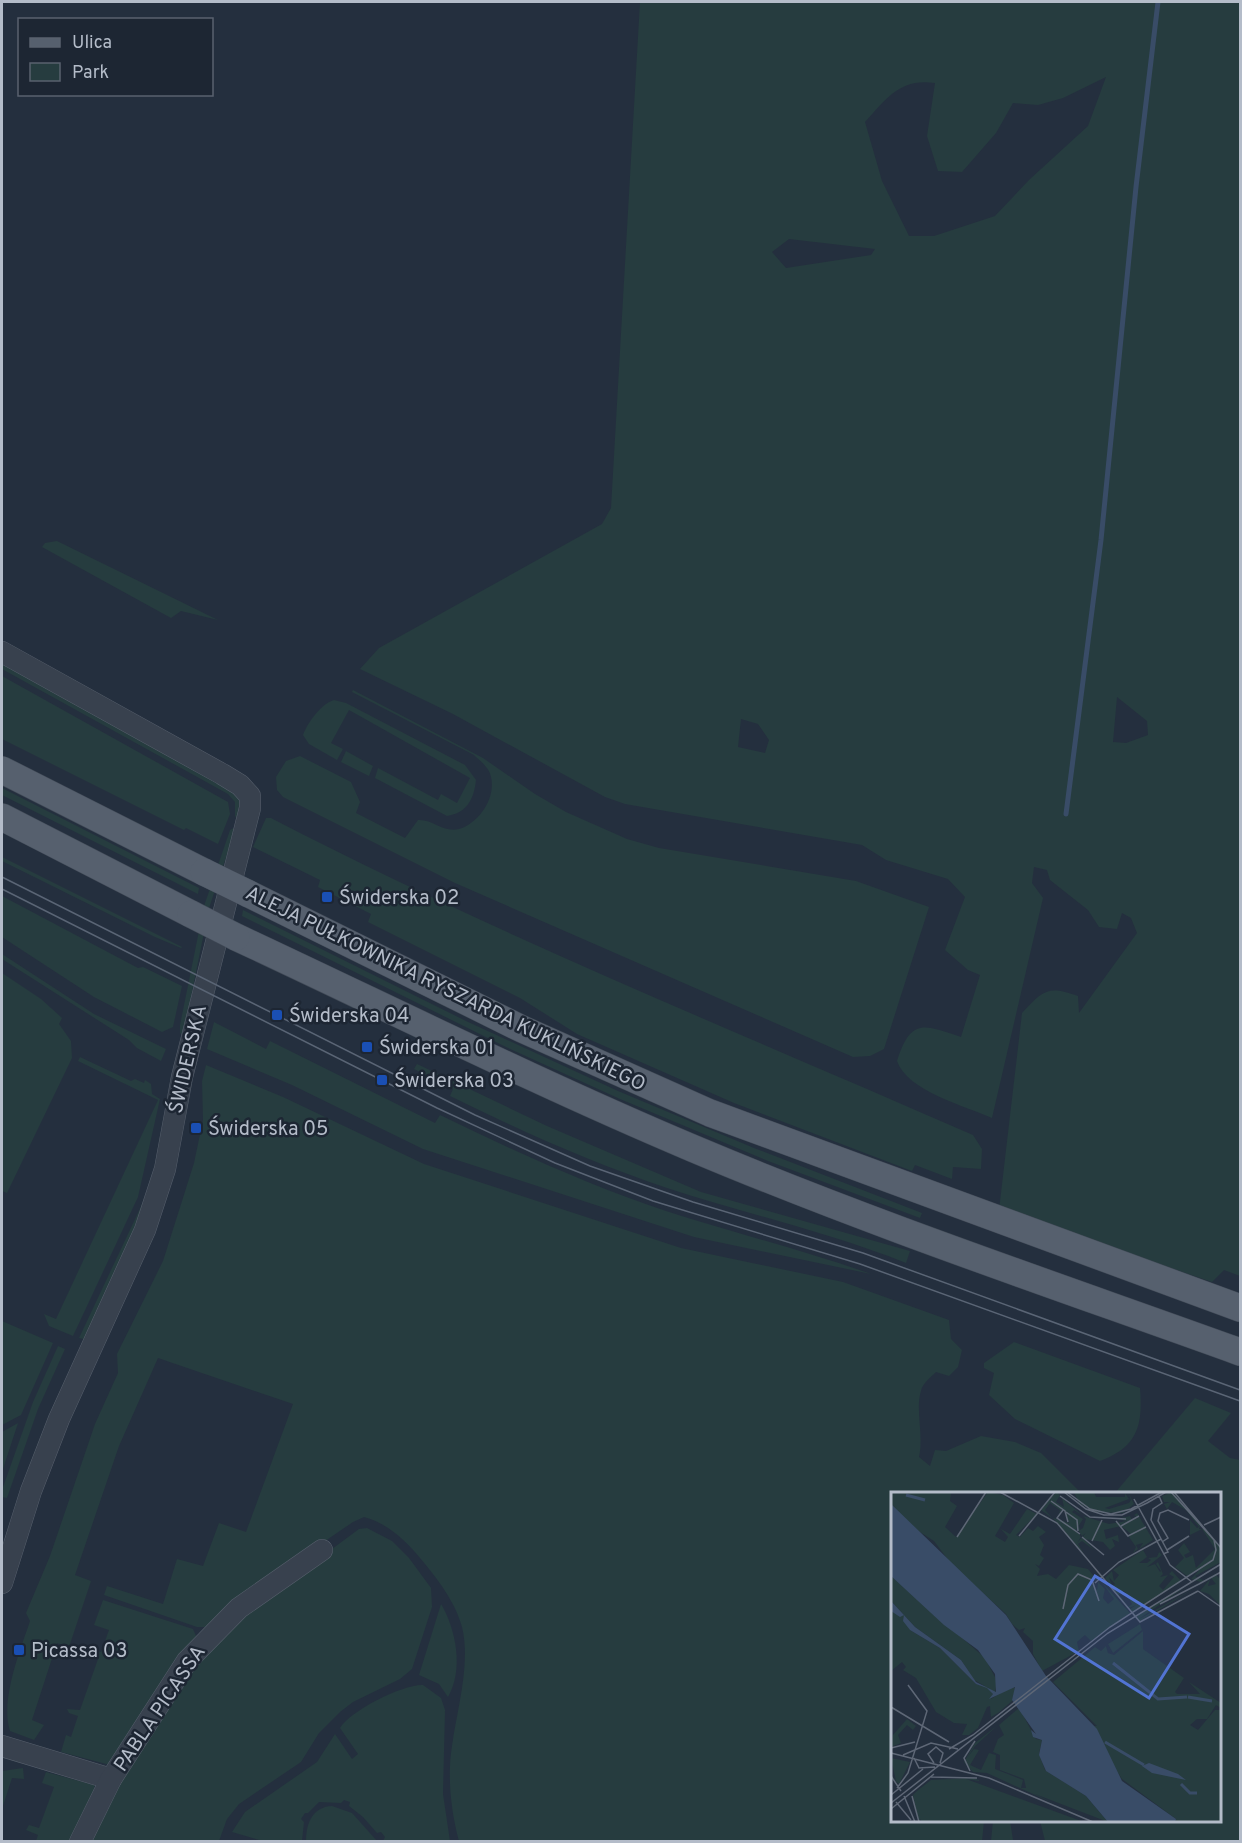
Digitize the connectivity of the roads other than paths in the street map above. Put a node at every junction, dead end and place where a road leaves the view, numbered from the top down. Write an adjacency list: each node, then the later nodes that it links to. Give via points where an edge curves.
1 (2, 652): 7 (street, ŚWIDERSKA, via 240,785 250,796 250,808 182,1077 165,1168 145,1230 59,1419)
2 (2, 770): 4 (main road, ALEJA PUŁKOWNIKA RYSZARDA KUKLIŃSKIEGO, bridge, via 522,1029 710,1113)
3 (2, 817): 5 (main road, ALEJA PUŁKOWNIKA RYSZARDA KUKLIŃSKIEGO, bridge, via 236,937 693,1149)
4 (1240, 1308)
5 (1240, 1352)
6 (322, 1550): 9 (street, PABLA PICASSA, via 239,1608 204,1640)
7 (2, 1583)
8 (2, 1746): 9 (street, PABLA PICASSA)
9 (111, 1779): 10 (street, PABLA PICASSA)
10 (80, 1842)

